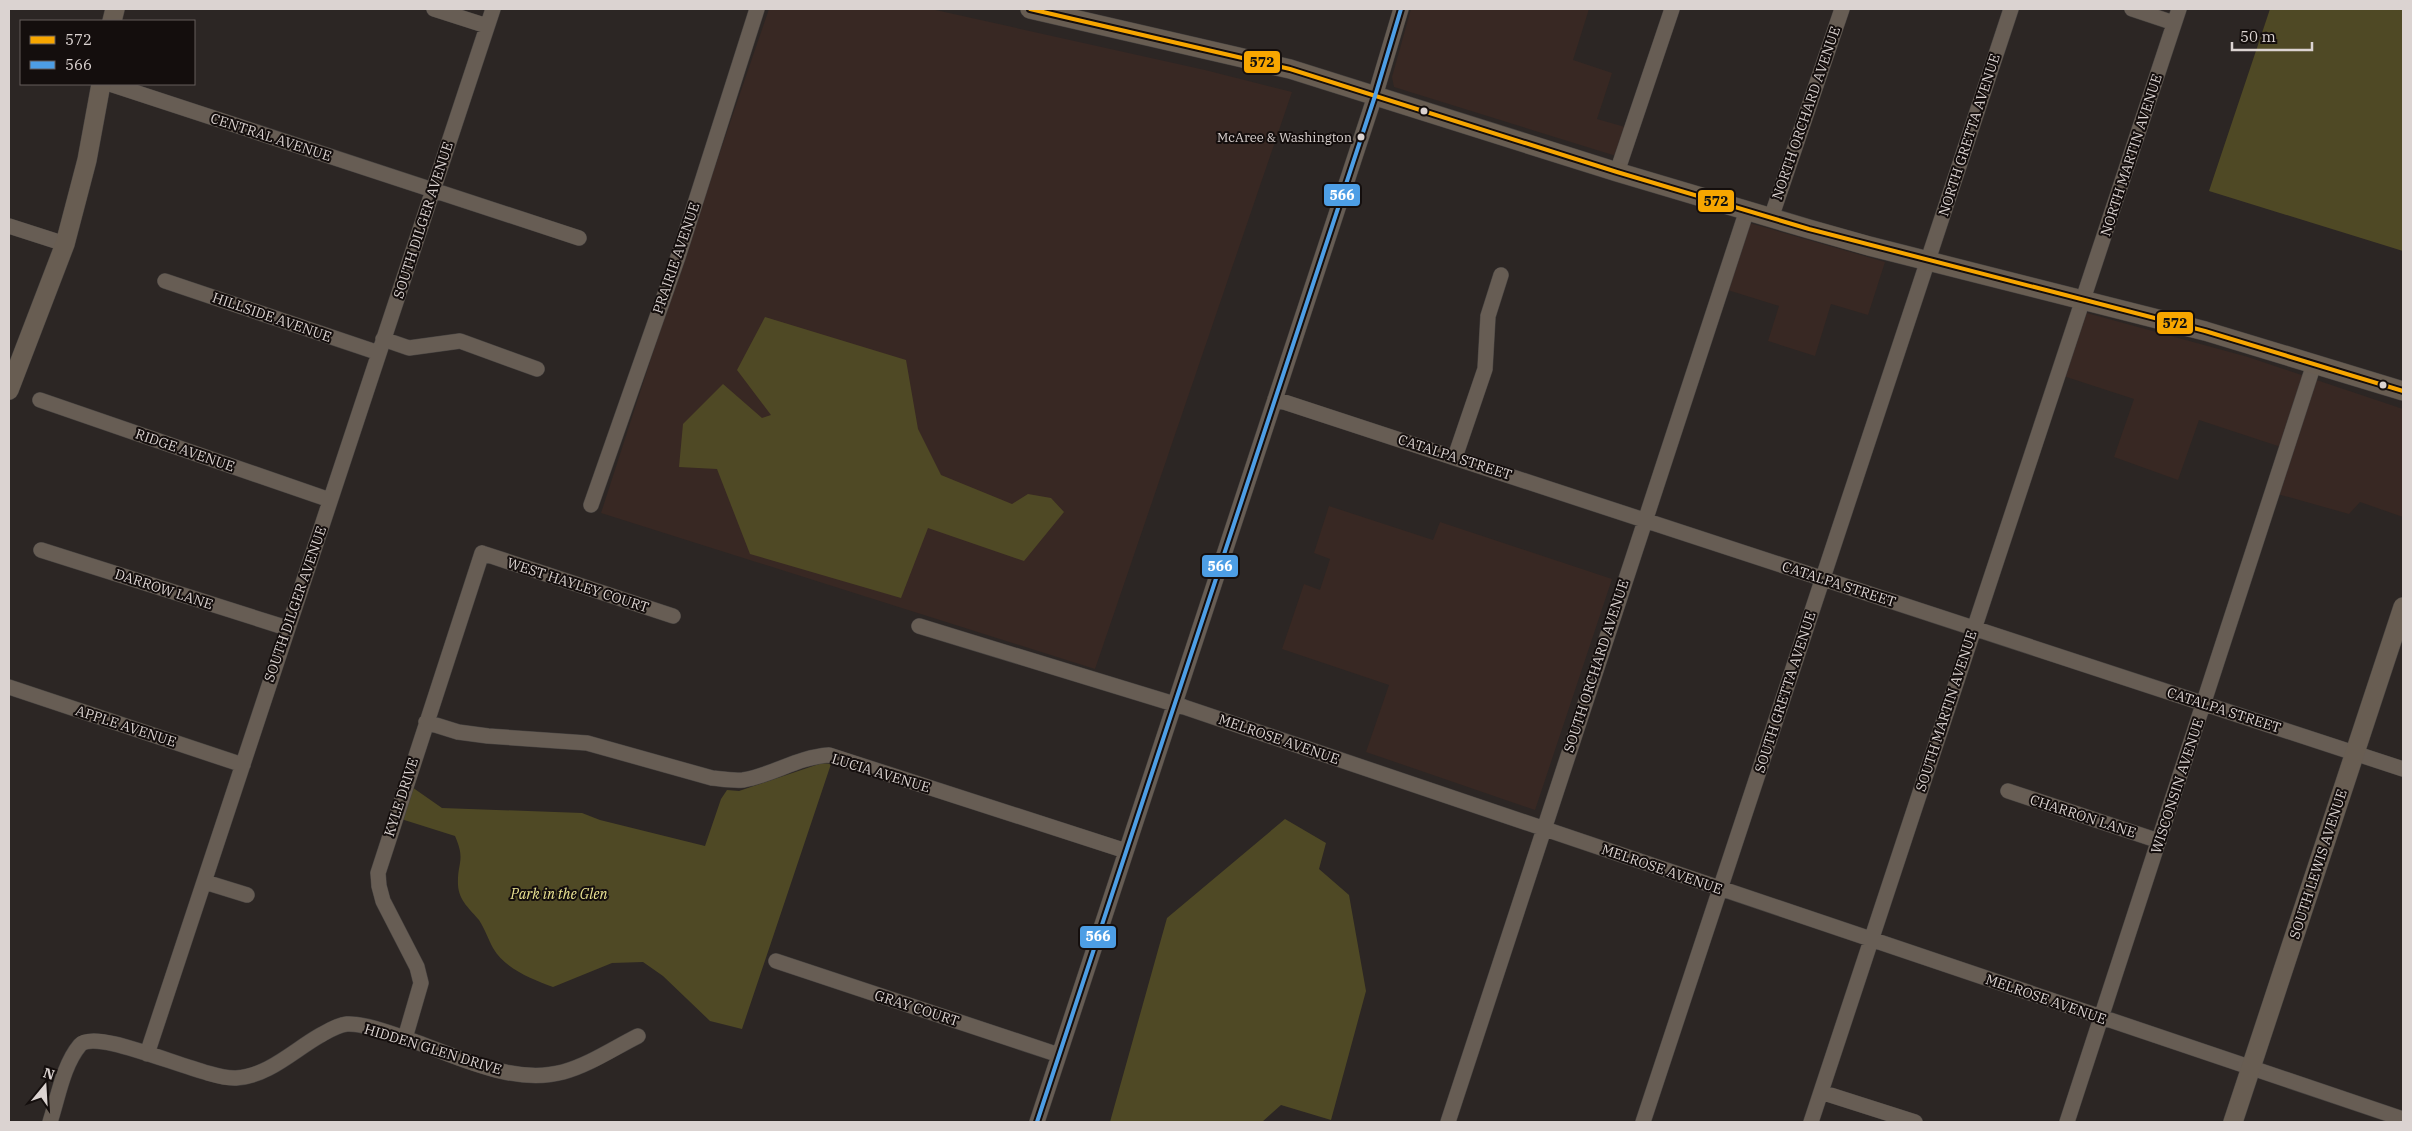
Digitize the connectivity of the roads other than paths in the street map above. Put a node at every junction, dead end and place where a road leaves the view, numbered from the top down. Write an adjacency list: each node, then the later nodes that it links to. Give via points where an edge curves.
1 (434, 9): 11 (street)
2 (493, 9): 11 (street, SOUTH DILGER AVENUE)
3 (758, 9): 35 (street, PRAIRIE AVENUE, via 678,256)
4 (1030, 9): 14 (main road, via 1290,69)
5 (1401, 9): 14 (street)
6 (1672, 9): 15 (street)
7 (1842, 9): 18 (street, NORTH ORCHARD AVENUE)
8 (2011, 9): 22 (street, NORTH GRETTA AVENUE)
9 (2132, 9): 10 (street)
10 (2177, 16): 25 (street, NORTH MARTIN AVENUE)
11 (487, 26): 16 (street, SOUTH DILGER AVENUE)
12 (101, 85): 21 (main road, via 87,160)
13 (113, 85): 16 (street, CENTRAL AVENUE)
14 (1375, 96): 15 (main road); 31 (street)
15 (1617, 172): 17 (main road)
16 (433, 190): 20 (street, CENTRAL AVENUE); 26 (street, SOUTH DILGER AVENUE)
17 (1746, 210): 18 (main road); 36 (street, SOUTH ORCHARD AVENUE)
18 (1771, 218): 22 (main road)
19 (9, 226): 21 (street)
20 (579, 238)
21 (65, 244): 29 (main road)
22 (1927, 261): 25 (main road); 39 (street, SOUTH GRETTA AVENUE)
23 (1501, 275): 33 (street, via 1488,316 1485,369)
24 (165, 282): 26 (street, HILLSIDE AVENUE)
25 (2082, 300): 27 (main road, via 2205,331); 44 (street, SOUTH MARTIN AVENUE)
26 (381, 346): 28 (street, HILLSIDE AVENUE, via 409,348 460,341); 34 (street, SOUTH DILGER AVENUE)
27 (2314, 364): 30 (main road); 46 (street, WISCONSIN AVENUE)
28 (536, 369)
29 (9, 390)
30 (2403, 391)
31 (1275, 398): 33 (street, CATALPA STREET); 47 (street)
32 (40, 400): 34 (street, RIDGE AVENUE)
33 (1455, 458): 36 (street, CATALPA STREET)
34 (330, 500): 43 (street, SOUTH DILGER AVENUE)
35 (591, 505)
36 (1644, 520): 39 (street, CATALPA STREET); 53 (street, SOUTH ORCHARD AVENUE)
37 (479, 549): 41 (street, WEST HAYLEY COURT); 48 (street, KYLE DRIVE)
38 (41, 550): 43 (street, DARROW LANE)
39 (1822, 578): 44 (street, CATALPA STREET); 57 (street, SOUTH GRETTA AVENUE)
40 (2403, 607): 49 (main road, SOUTH LEWIS AVENUE)
41 (673, 616)
42 (919, 626): 47 (street, MELROSE AVENUE)
43 (286, 628): 50 (street, SOUTH DILGER AVENUE)
44 (1973, 628): 46 (street, CATALPA STREET); 59 (street, SOUTH MARTIN AVENUE)
45 (9, 687): 50 (street, APPLE AVENUE)
46 (2204, 703): 49 (street, CATALPA STREET); 54 (street, WISCONSIN AVENUE)
47 (1175, 704): 53 (street, MELROSE AVENUE); 55 (street)
48 (426, 722): 55 (street, LUCIA AVENUE, via 458,732 488,736 587,743 712,778 730,780 744,780 804,759 829,755); 63 (street, KYLE DRIVE, via 378,873 383,901 417,967 421,983)
49 (2355, 753): 51 (street, CATALPA STREET); 66 (main road, SOUTH LEWIS AVENUE)
50 (243, 765): 56 (street, SOUTH DILGER AVENUE)
51 (2403, 769)
52 (2008, 792): 54 (street, CHARRON LANE)
53 (1543, 829): 57 (street, MELROSE AVENUE); 71 (street, SOUTH ORCHARD AVENUE)
54 (2159, 841): 61 (street, WISCONSIN AVENUE)
55 (1126, 851): 65 (street)
56 (205, 882): 58 (street); 64 (street, SOUTH DILGER AVENUE)
57 (1720, 889): 59 (street, MELROSE AVENUE); 72 (street, SOUTH GRETTA AVENUE)
58 (247, 894)
59 (1871, 940): 61 (street, MELROSE AVENUE); 67 (street, SOUTH MARTIN AVENUE)
60 (776, 961): 65 (street, GRAY COURT)
61 (2102, 1018): 66 (street, MELROSE AVENUE); 75 (street, WISCONSIN AVENUE)
62 (638, 1036): 63 (street, HIDDEN GLEN DRIVE, via 575,1068 539,1075 498,1070)
63 (405, 1038): 64 (street, HIDDEN GLEN DRIVE, via 344,1024 297,1048 274,1066 250,1076 234,1078 215,1076)
64 (147, 1054): 69 (street, via 102,1041 82,1043 69,1064)
65 (1059, 1056): 70 (street)
66 (2251, 1069): 68 (street, MELROSE AVENUE); 76 (main road, SOUTH LEWIS AVENUE)
67 (1821, 1092): 73 (street, SOUTH MARTIN AVENUE); 74 (street)
68 (2403, 1119)
69 (50, 1122)
70 (1037, 1122)
71 (1448, 1122)
72 (1643, 1122)
73 (1811, 1122)
74 (1915, 1122)
75 (2067, 1122)
76 (2233, 1122)

